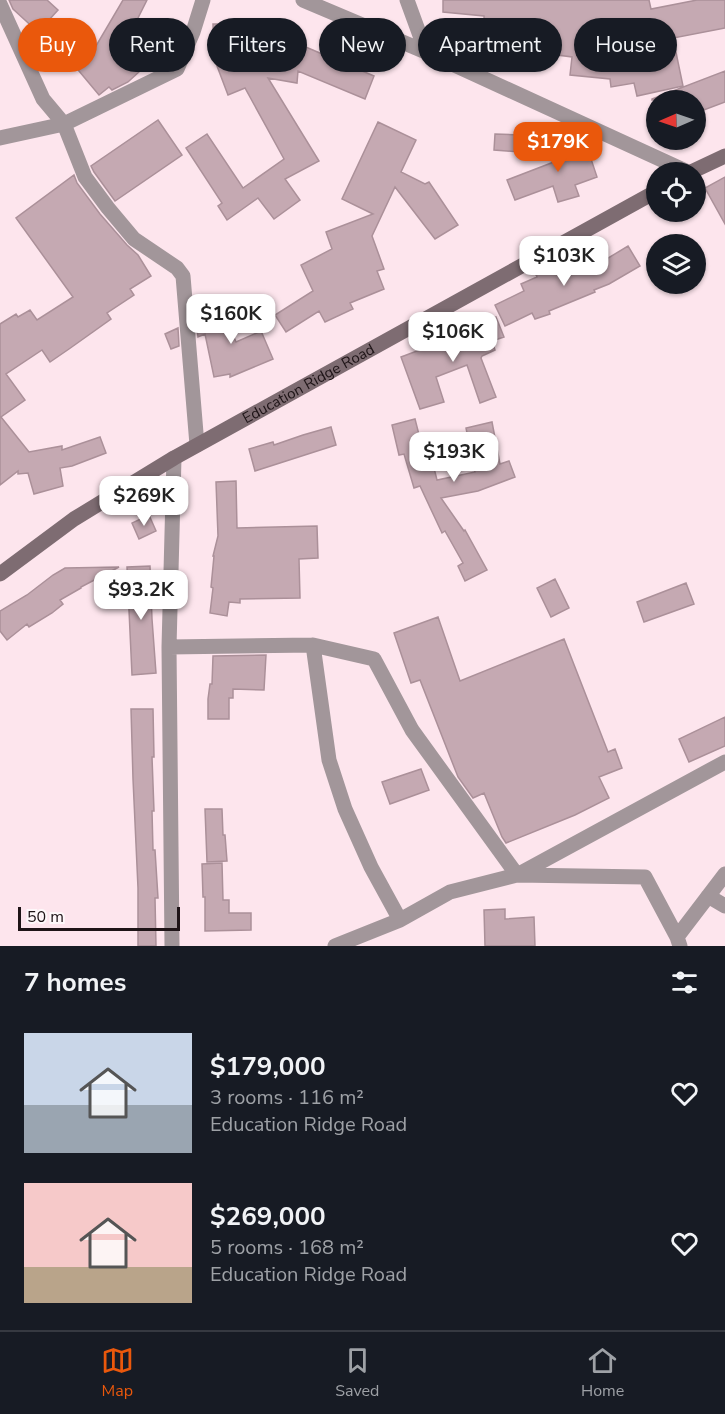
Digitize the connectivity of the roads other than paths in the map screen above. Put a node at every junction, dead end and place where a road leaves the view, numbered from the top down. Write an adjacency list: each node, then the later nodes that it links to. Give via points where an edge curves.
1 (203, 0): 8 (street, via 177,69)
2 (303, 0): 6 (street)
3 (407, 0): 5 (street)
4 (0, 4): 8 (street, via 43,99)
5 (418, 30)
6 (418, 49)
7 (470, 72): 11 (street)
8 (63, 124): 9 (street); 14 (street, via 85,177 108,208 134,239 183,276)
9 (0, 138)
10 (725, 156): 12 (main road)
11 (668, 162)
12 (706, 165)
13 (646, 197): 14 (main road, Education Ridge Road)
14 (197, 445): 15 (main road, Education Ridge Road)
15 (174, 458): 16 (main road, Education Ridge Road, via 74,519); 18 (street)
16 (0, 574)
17 (313, 645): 18 (street); 20 (street, via 374,659 412,730); 24 (street, via 328,760 370,867)
18 (169, 647): 26 (street)
19 (725, 762): 20 (street)
20 (517, 874): 24 (street, via 450,892); 25 (street, via 645,877)
21 (725, 874): 22 (street)
22 (708, 896): 23 (street); 25 (street)
23 (725, 906)
24 (400, 920): 27 (street)
25 (679, 942)
26 (172, 946)
27 (335, 946)

